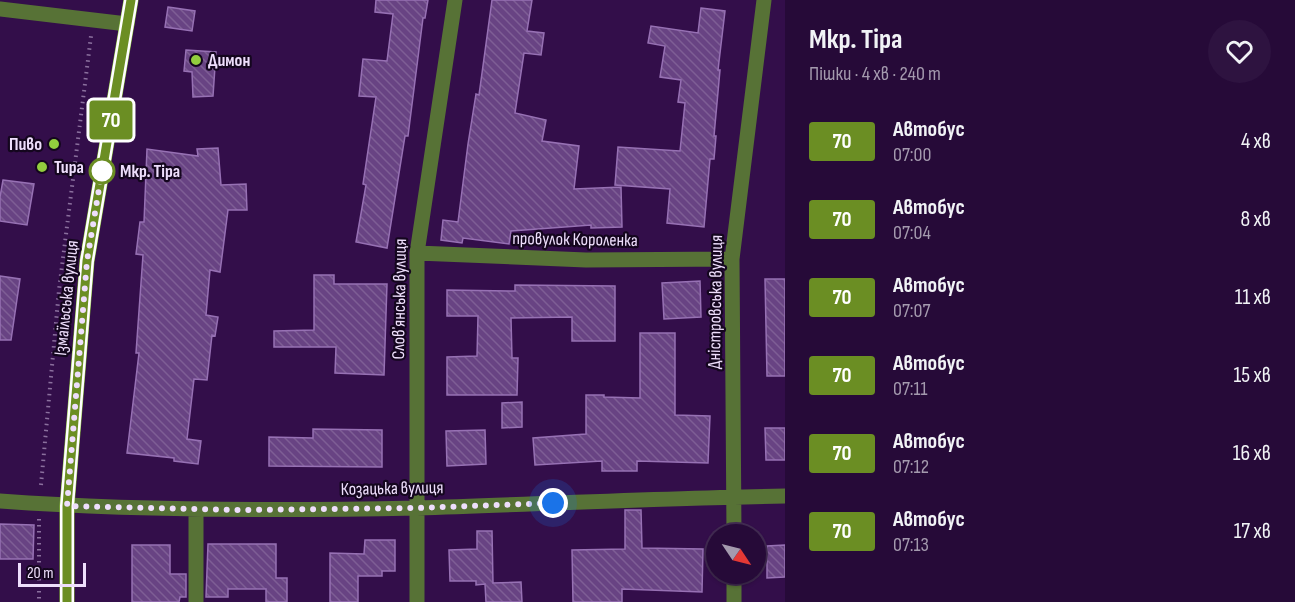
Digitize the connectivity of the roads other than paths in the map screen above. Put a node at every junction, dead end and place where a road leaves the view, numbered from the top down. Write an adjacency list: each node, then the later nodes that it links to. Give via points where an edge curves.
1 (131, 0): 5 (main road, Ізмаїльська вулиця)
2 (455, 0): 6 (street, Словʼянська вулиця)
3 (764, 0): 7 (street, Дністровська вулиця)
4 (0, 9): 5 (street)
5 (127, 24): 11 (main road, Ізмаїльська вулиця, via 87,261)
6 (417, 253): 7 (street, провулок Короленка, via 586,260); 12 (street, Словʼянська вулиця)
7 (732, 260): 9 (street, Дністровська вулиця)
8 (785, 496): 9 (street, Козацька вулиця)
9 (734, 497): 12 (street, Козацька вулиця); 14 (street, Дністровська вулиця)
10 (0, 501): 11 (street, Козацька вулиця)
11 (67, 506): 13 (street, Козацька вулиця); 16 (main road, Ізмаїльська вулиця)
12 (417, 508): 13 (street, Козацька вулиця); 18 (street, Словʼянська вулиця)
13 (196, 509): 17 (street)
14 (734, 524)
15 (734, 584): 19 (street)
16 (67, 602)
17 (196, 602)
18 (417, 602)
19 (734, 602)

